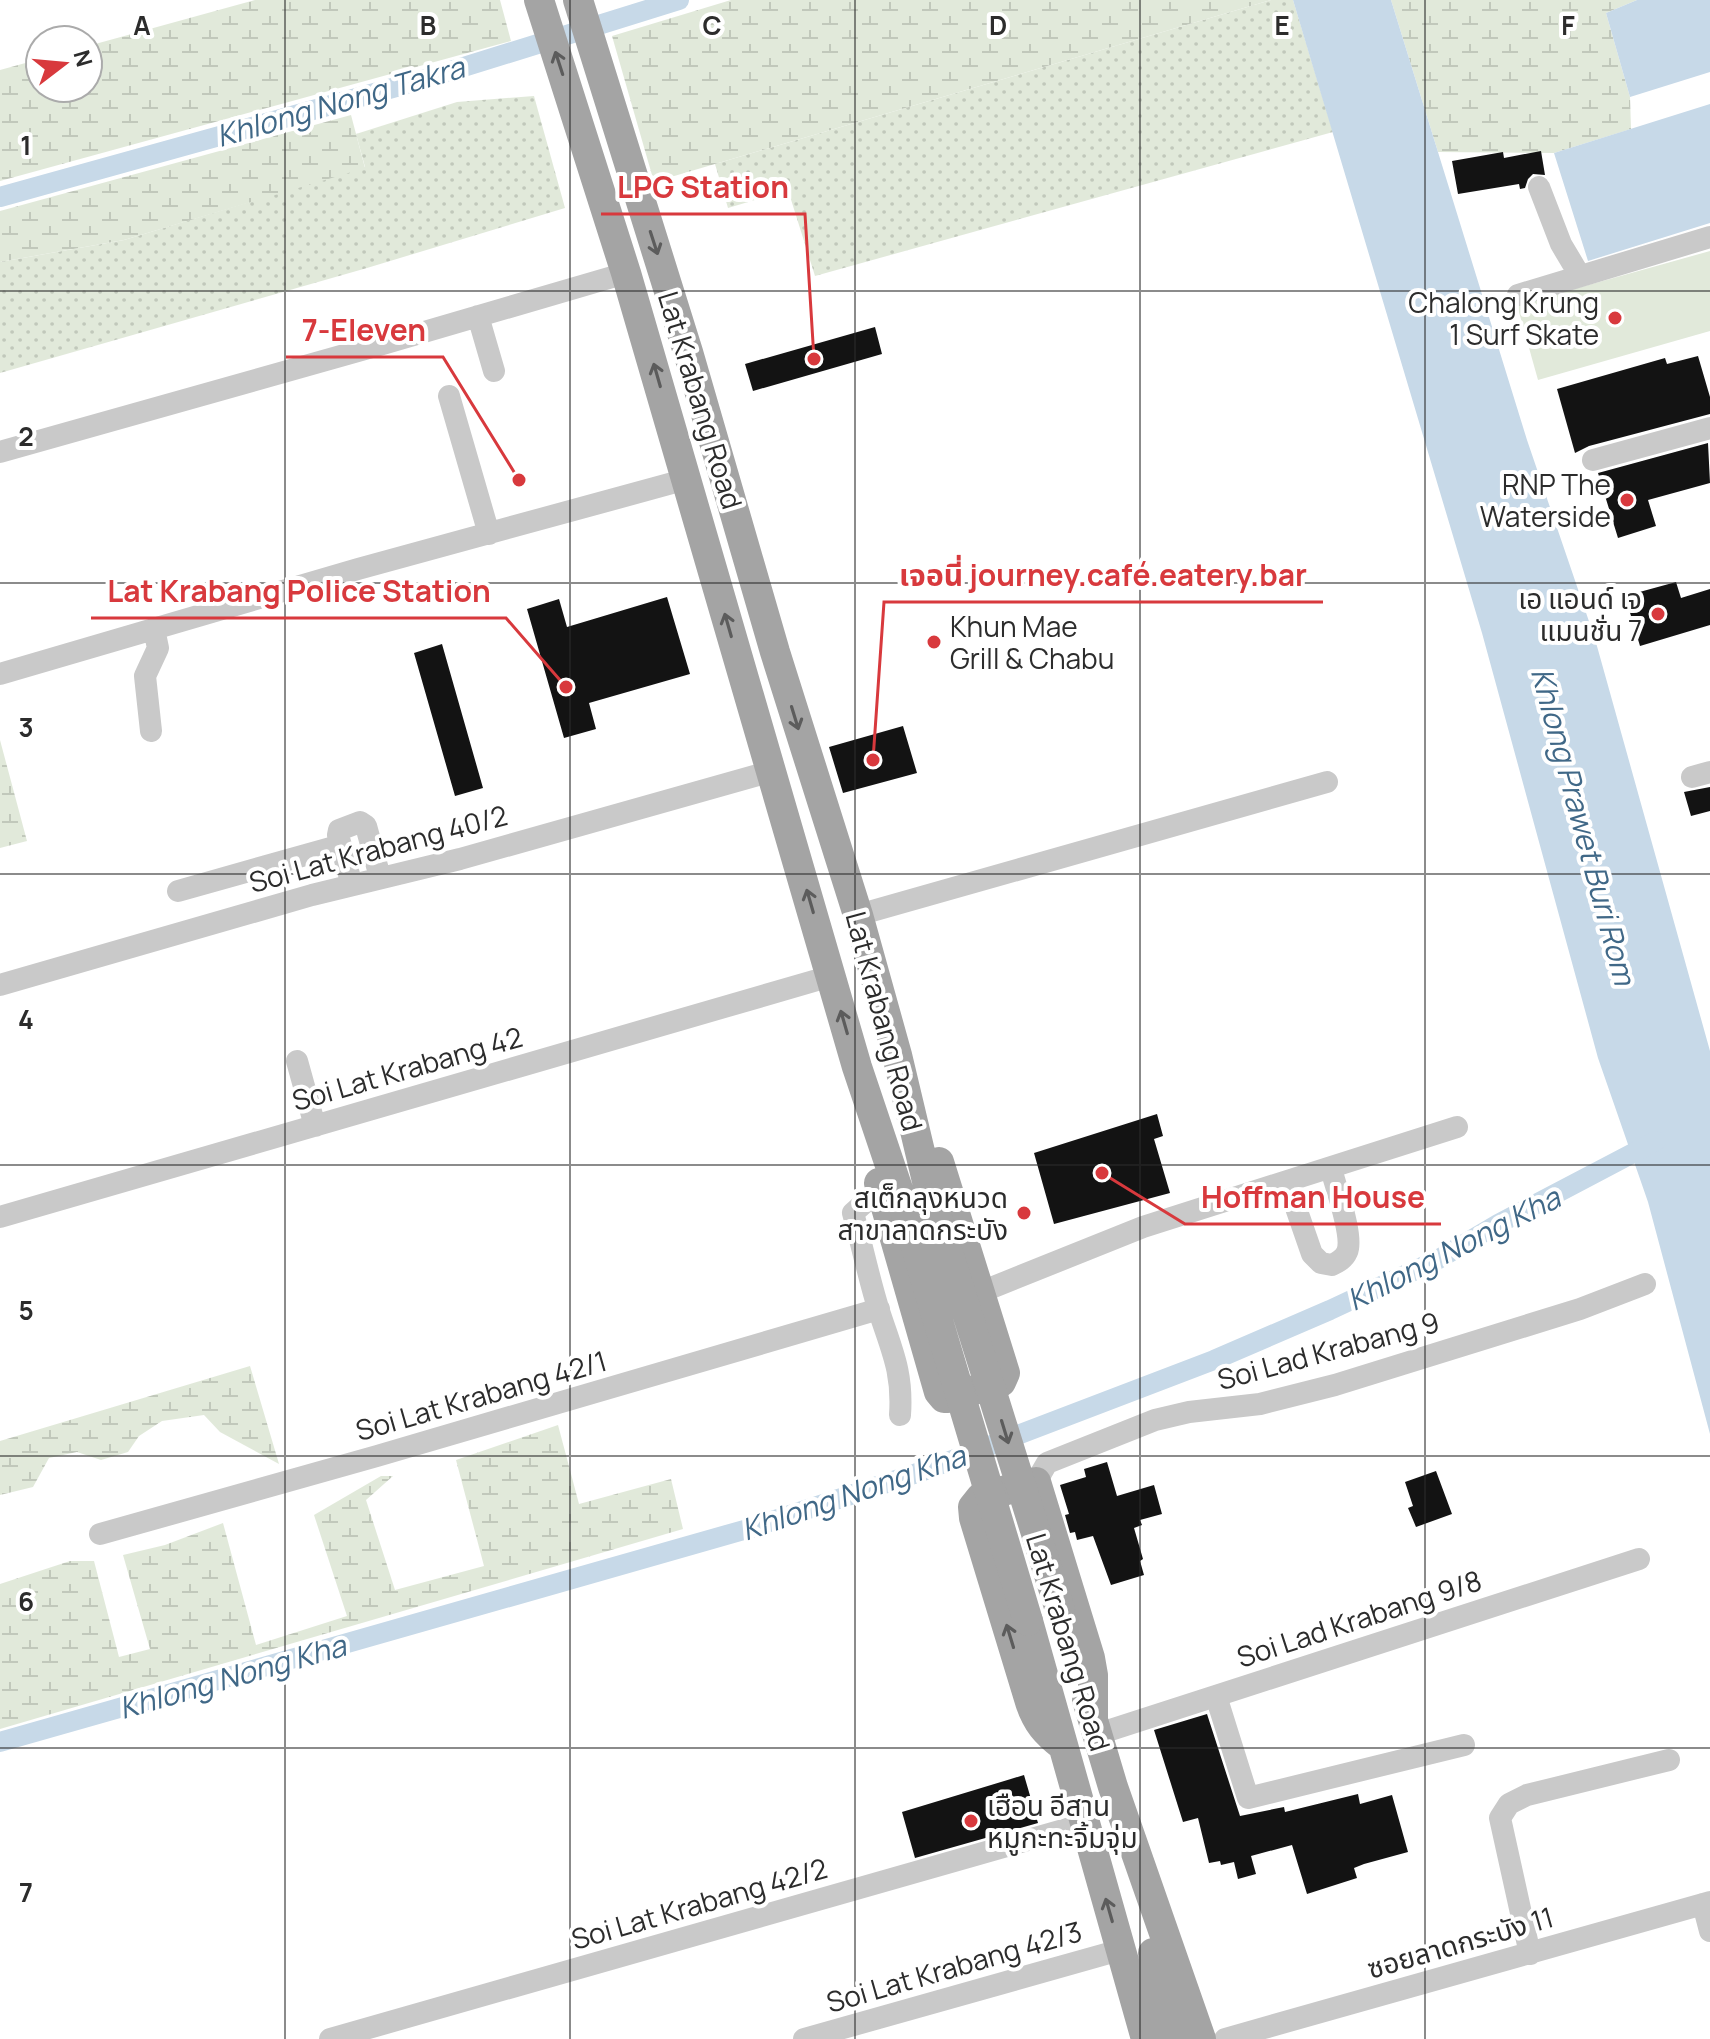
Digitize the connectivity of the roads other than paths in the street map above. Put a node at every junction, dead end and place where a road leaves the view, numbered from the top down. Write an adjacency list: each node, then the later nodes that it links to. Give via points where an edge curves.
1 (539, 0): 5 (main road, Lat Krabang Road, one-way to 1)
2 (578, 0): 17 (main road, Lat Krabang Road, one-way to 17)
3 (1539, 187): 6 (street)
4 (1710, 237): 6 (street)
5 (626, 273): 8 (street); 14 (main road, Lat Krabang Road, one-way to 5)
6 (1580, 276): 7 (street)
7 (1518, 295)
8 (478, 316): 9 (street); 12 (street)
9 (494, 371)
10 (449, 396): 15 (street)
11 (1710, 428): 13 (street)
12 (0, 452)
13 (1593, 460)
14 (687, 479): 15 (street); 18 (main road, Lat Krabang Road, one-way to 14)
15 (489, 534): 16 (street)
16 (154, 629): 19 (street); 20 (street, via 158,648 145,676)
17 (775, 652): 18 (main road); 27 (main road, Lat Krabang Road, one-way to 27)
18 (739, 663): 21 (main road, Lat Krabang Road)
19 (0, 674)
20 (151, 731)
21 (772, 771): 24 (street, Soi Lat Krabang 40/2); 28 (main road, Lat Krabang Road, one-way to 21)
22 (1327, 782): 27 (street)
23 (341, 845): 24 (street, via 339,830 364,822); 25 (street); 26 (street)
24 (380, 877): 25 (street, Soi Lat Krabang 40/2)
25 (352, 885): 29 (street, Soi Lat Krabang 40/2)
26 (178, 891)
27 (858, 915): 30 (main road, Lat Krabang Road)
28 (831, 976): 32 (street, Soi Lat Krabang 42); 36 (main road, Lat Krabang Road, one-way to 28, via 857,1067)
29 (0, 985)
30 (897, 1055): 36 (main road, Lat Krabang Road); 39 (main road, via 924,1116)
31 (297, 1061): 32 (street)
32 (315, 1126): 37 (street, Soi Lat Krabang 42)
33 (1457, 1127): 34 (street)
34 (1331, 1168): 35 (street); 35 (street, via 1349,1250 1332,1265 1312,1254)
35 (1287, 1182): 39 (street, via 1143,1227)
36 (905, 1197): 39 (main road, via 933,1377 944,1398 1005,1379); 40 (street, via 853,1213); 46 (main road, Lat Krabang Road, one-way to 46, bridge, via 1060,1610); 48 (main road, Lat Krabang Road, bridge)
37 (0, 1217)
38 (1645, 1284): 42 (street, Soi Lad Krabang 9, via 1601,1303 1335,1385 1155,1420 1047,1463)
39 (981, 1292)
40 (879, 1309): 41 (street, via 899,1367); 43 (street, Soi Lat Krabang 42/1)
41 (900, 1415)
42 (1036, 1482): 46 (main road, via 1090,1658); 48 (main road, one-way to 42, via 1047,1734 1034,1713 974,1518 973,1507 981,1497)
43 (100, 1534)
44 (1639, 1559): 45 (street, Soi Lad Krabang 9/8)
45 (1216, 1696): 46 (street, Soi Lad Krabang 9/8); 47 (street, via 1248,1798)
46 (1095, 1726): 50 (main road, Lat Krabang Road)
47 (1464, 1745)
48 (1063, 1746): 51 (main road, Lat Krabang Road)
49 (1669, 1760): 55 (street, via 1509,1804 1500,1818)
50 (1113, 1787): 59 (main road); 60 (main road, Lat Krabang Road)
51 (1084, 1824): 54 (main road, Lat Krabang Road, one-way to 51); 56 (street, Soi Lat Krabang 42/2)
52 (1706, 1903): 53 (street); 55 (street, ซอยลาดกระบัง 11)
53 (1710, 1931)
54 (1120, 1950): 57 (street, Soi Lat Krabang 42/3); 58 (main road, Lat Krabang Road)
55 (1530, 1954): 61 (street, ซอยลาดกระบัง 11)
56 (330, 2039)
57 (804, 2039)
58 (1146, 2039)
59 (1175, 2039)
60 (1201, 2039)
61 (1225, 2039)

